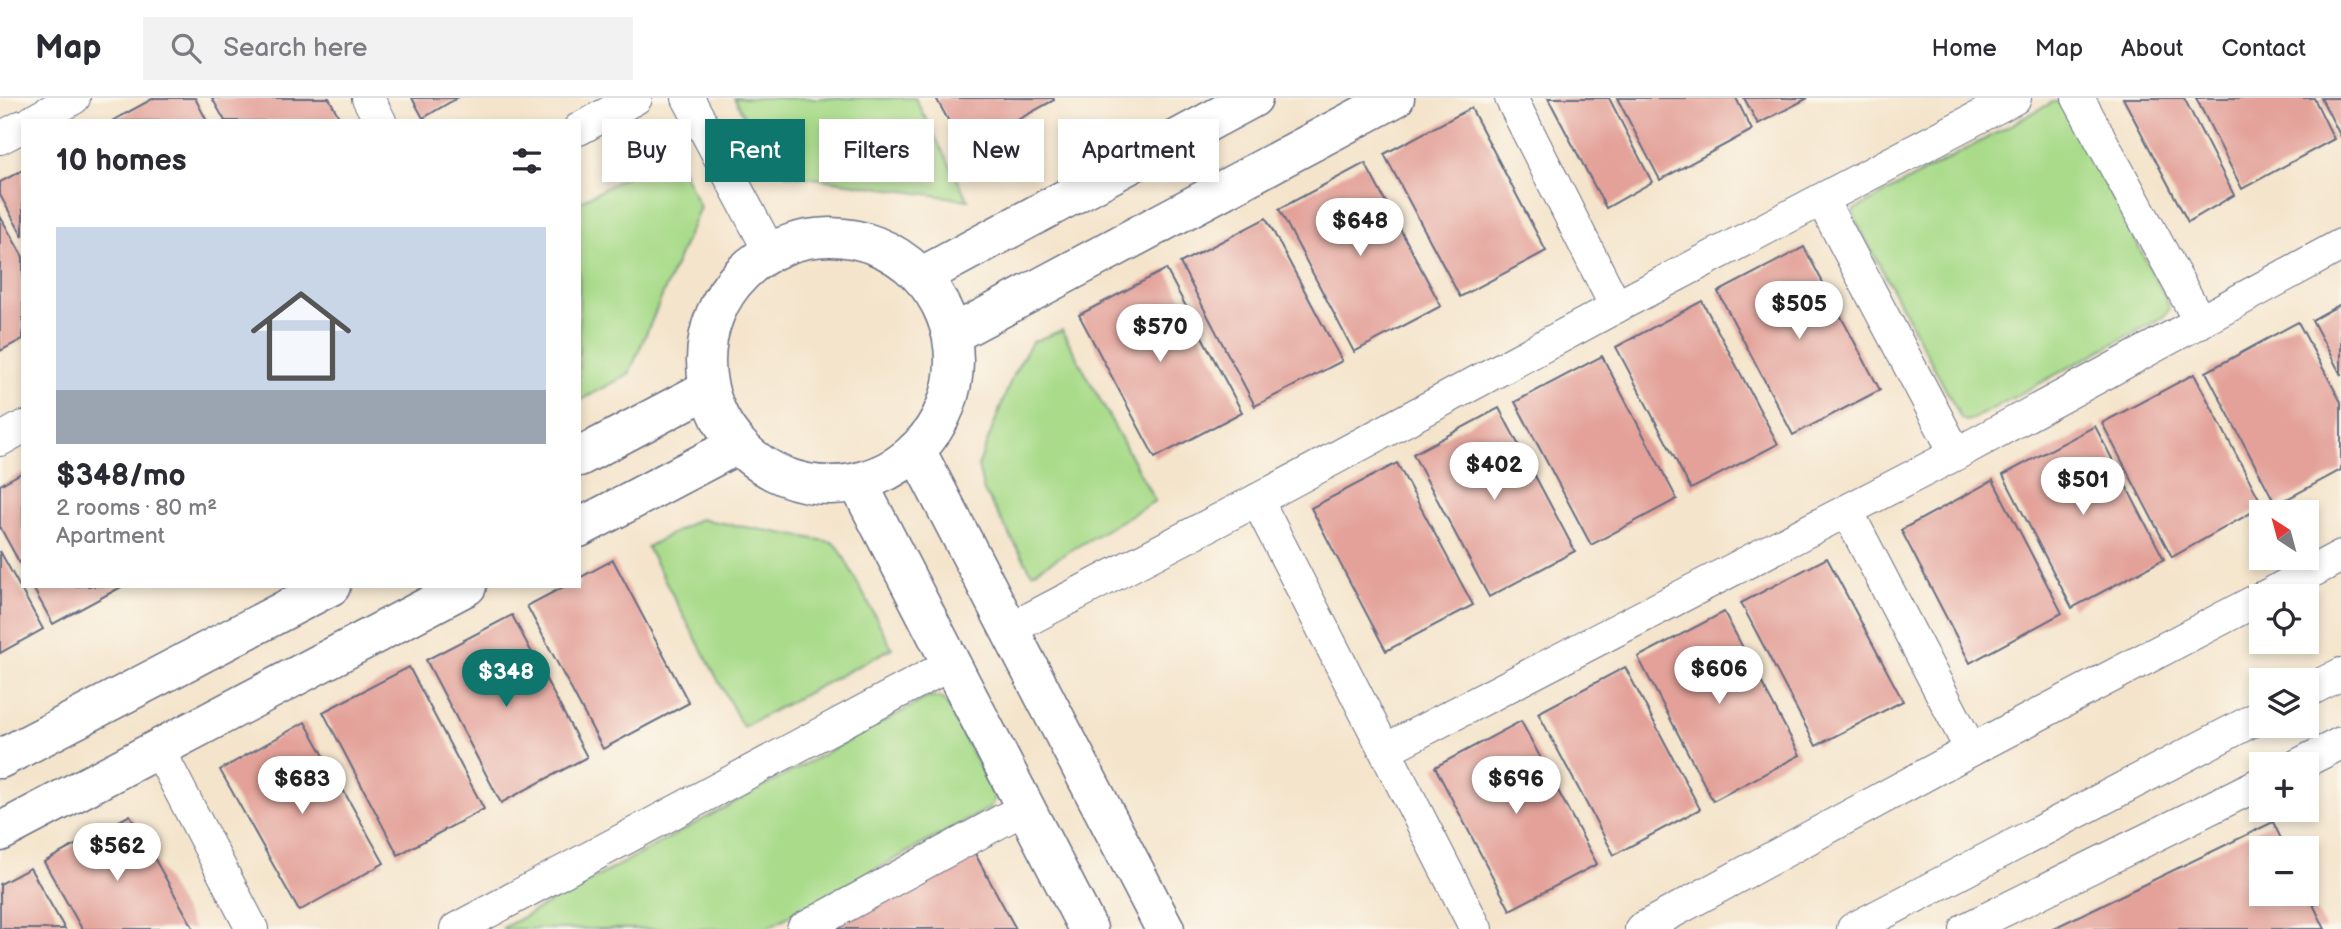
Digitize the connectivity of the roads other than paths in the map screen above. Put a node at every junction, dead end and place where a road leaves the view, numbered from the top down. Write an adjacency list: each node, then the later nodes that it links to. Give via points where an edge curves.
1 (75, 98): 10 (street)
2 (368, 98): 11 (street)
3 (636, 98): 13 (street)
4 (688, 98): 17 (street)
5 (1253, 98): 18 (street)
6 (1395, 98): 21 (street)
7 (1511, 98): 19 (street)
8 (2015, 98): 15 (street)
9 (2078, 98): 20 (street)
10 (37, 119)
11 (379, 119)
12 (21, 127): 14 (street)
13 (581, 128)
14 (0, 138)
15 (1822, 200): 19 (street); 27 (street)
16 (2341, 245): 20 (street)
17 (770, 252): 18 (street, via 800,240 832,236 864,241 900,256); 22 (street, via 744,271 724,296 711,325 705,357)
18 (924, 275): 21 (street)
19 (1616, 307): 30 (street)
20 (2200, 322): 27 (street)
21 (953, 334): 26 (street, via 953,383 943,415)
22 (708, 389): 25 (street, via 717,414); 28 (street)
23 (21, 428): 24 (street)
24 (0, 440)
25 (737, 445): 29 (street, via 781,476 811,485); 32 (street)
26 (916, 450): 29 (street); 38 (street)
27 (1956, 454): 31 (street)
28 (581, 456)
29 (859, 485): 39 (street)
30 (1257, 500): 38 (street); 45 (street)
31 (1847, 511): 45 (street); 46 (street)
32 (581, 526)
33 (2341, 556): 34 (street)
34 (2287, 584)
35 (327, 588): 48 (street)
36 (463, 588): 44 (street)
37 (2249, 604): 46 (street)
38 (1010, 629): 56 (street)
39 (951, 664): 50 (street); 53 (street)
40 (2341, 674): 41 (street)
41 (2319, 685)
42 (2249, 722): 59 (street)
43 (2341, 743): 47 (street)
44 (158, 748): 51 (street); 52 (street)
45 (1385, 750): 57 (street)
46 (1971, 750): 58 (street)
47 (2319, 754)
48 (0, 759)
49 (2249, 789): 60 (street)
50 (1025, 808): 54 (street); 55 (street)
51 (0, 832)
52 (252, 929)
53 (456, 929)
54 (803, 929)
55 (1088, 929)
56 (1165, 929)
57 (1476, 929)
58 (1641, 929)
59 (1853, 929)
60 (1966, 929)

